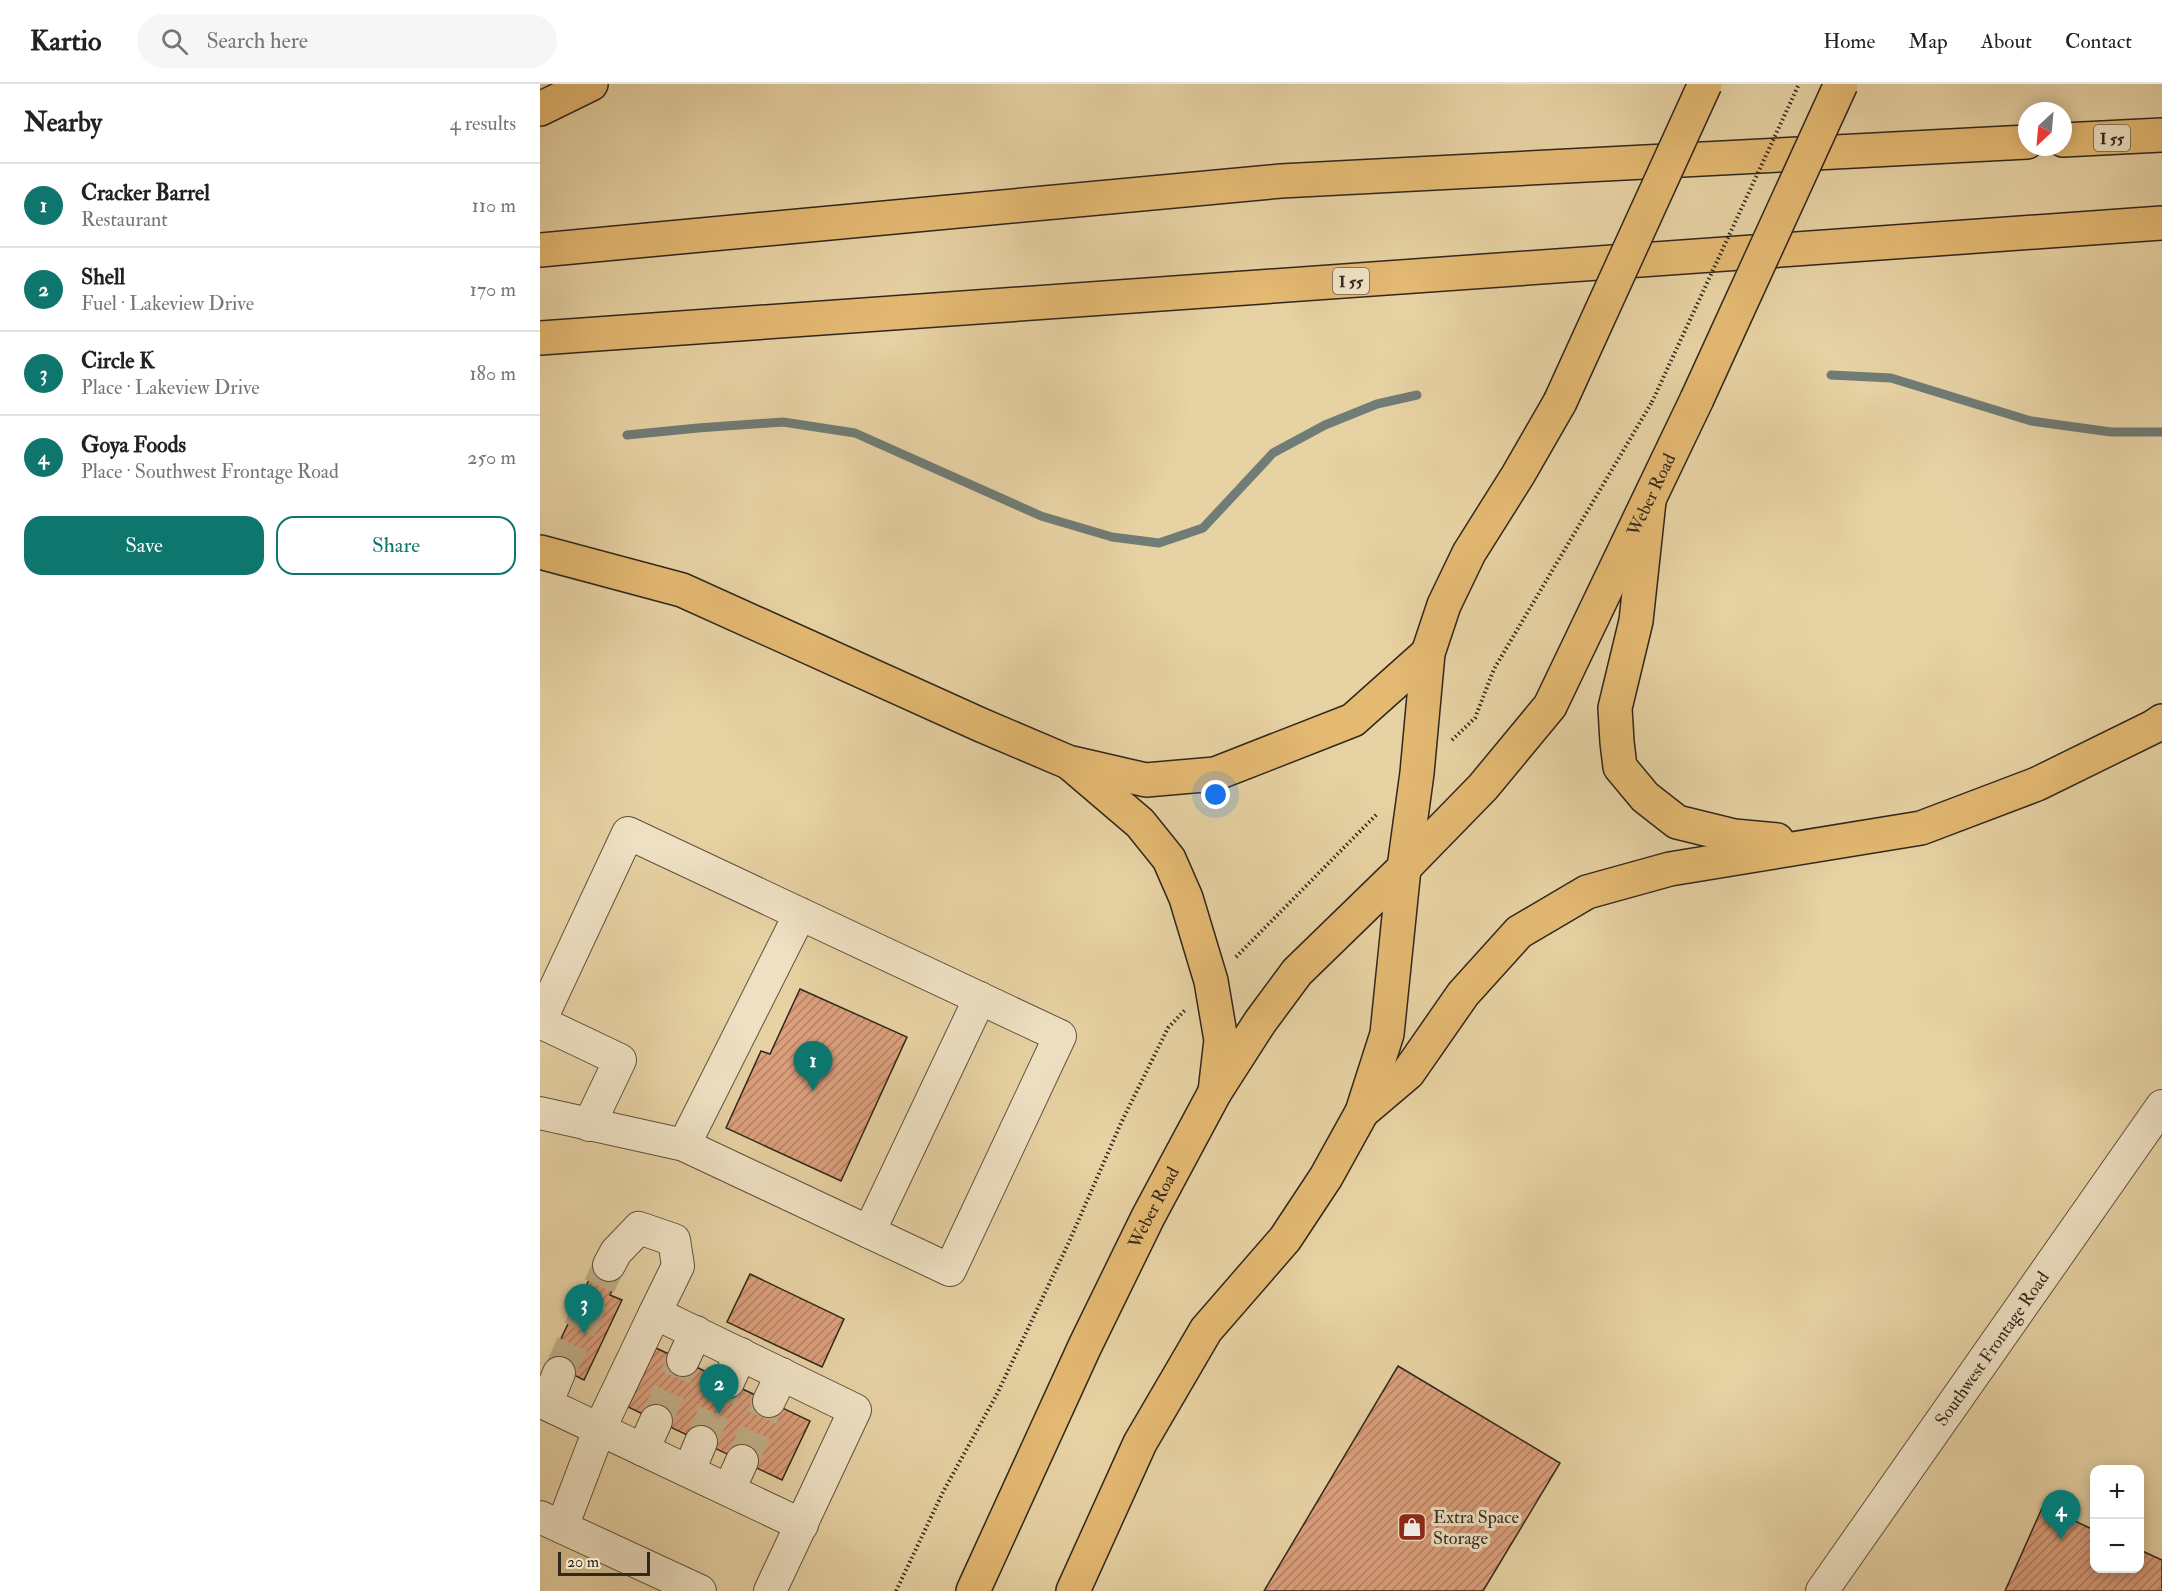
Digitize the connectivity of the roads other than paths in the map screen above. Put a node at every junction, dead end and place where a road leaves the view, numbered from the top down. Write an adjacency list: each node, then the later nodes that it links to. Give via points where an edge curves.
1 (591, 84): 4 (main road)
2 (1705, 84): 13 (main road, bridge, via 1560,402 1469,553 1444,605)
3 (1841, 84): 11 (main road, Weber Road, bridge)
4 (540, 108)
5 (2162, 135): 6 (main road, I 55)
6 (2072, 140)
7 (2018, 142): 9 (main road, via 1281,181)
8 (2162, 223): 10 (main road, I 55)
9 (540, 250)
10 (540, 338)
11 (1649, 501): 16 (main road, via 1636,621 1615,708 1620,767 1645,797 1677,822 1734,836); 17 (main road, Weber Road, via 1550,706 1483,787)
12 (540, 552): 15 (main road, via 682,590)
13 (1428, 653): 15 (main road, via 1353,720 1215,774 1146,780); 17 (main road)
14 (2162, 720): 16 (main road, via 2037,784 1921,828)
15 (1068, 762): 21 (main road, via 1140,823 1168,859 1186,898 1211,981 1221,1040)
16 (1826, 843): 23 (main road, via 1670,869 1587,892 1519,932 1463,994 1408,1072)
17 (1404, 868): 21 (main road, Weber Road, via 1297,972); 23 (main road, via 1387,1034)
18 (800, 914): 19 (street); 20 (street, via 628,833); 26 (street)
19 (980, 998): 27 (street); 27 (street, via 1060,1036 955,1260 950,1270)
20 (540, 1021): 25 (street, via 620,1060)
21 (1215, 1092): 44 (main road, Weber Road, via 1085,1346)
22 (2162, 1106): 46 (street, Southwest Frontage Road)
23 (1362, 1112): 45 (main road, via 1285,1239 1206,1330 1140,1443)
24 (543, 1122): 25 (street)
25 (589, 1125): 26 (street)
26 (684, 1145): 27 (street)
27 (869, 1232)
28 (609, 1266): 29 (street, via 616,1252 639,1228 674,1240 678,1266)
29 (655, 1312): 30 (street); 34 (street)
30 (696, 1332): 31 (street); 41 (street, via 734,1368 775,1388 855,1410)
31 (683, 1360)
32 (559, 1373): 34 (street, via 546,1404)
33 (656, 1421): 36 (street)
34 (599, 1430): 36 (street); 40 (street)
35 (701, 1442): 38 (street)
36 (643, 1450): 38 (street)
37 (742, 1461): 39 (street)
38 (688, 1471): 39 (street)
39 (729, 1490): 41 (street)
40 (551, 1522): 42 (street)
41 (802, 1525): 43 (street)
42 (700, 1591)
43 (770, 1591)
44 (973, 1591)
45 (1073, 1591)
46 (1822, 1591)

